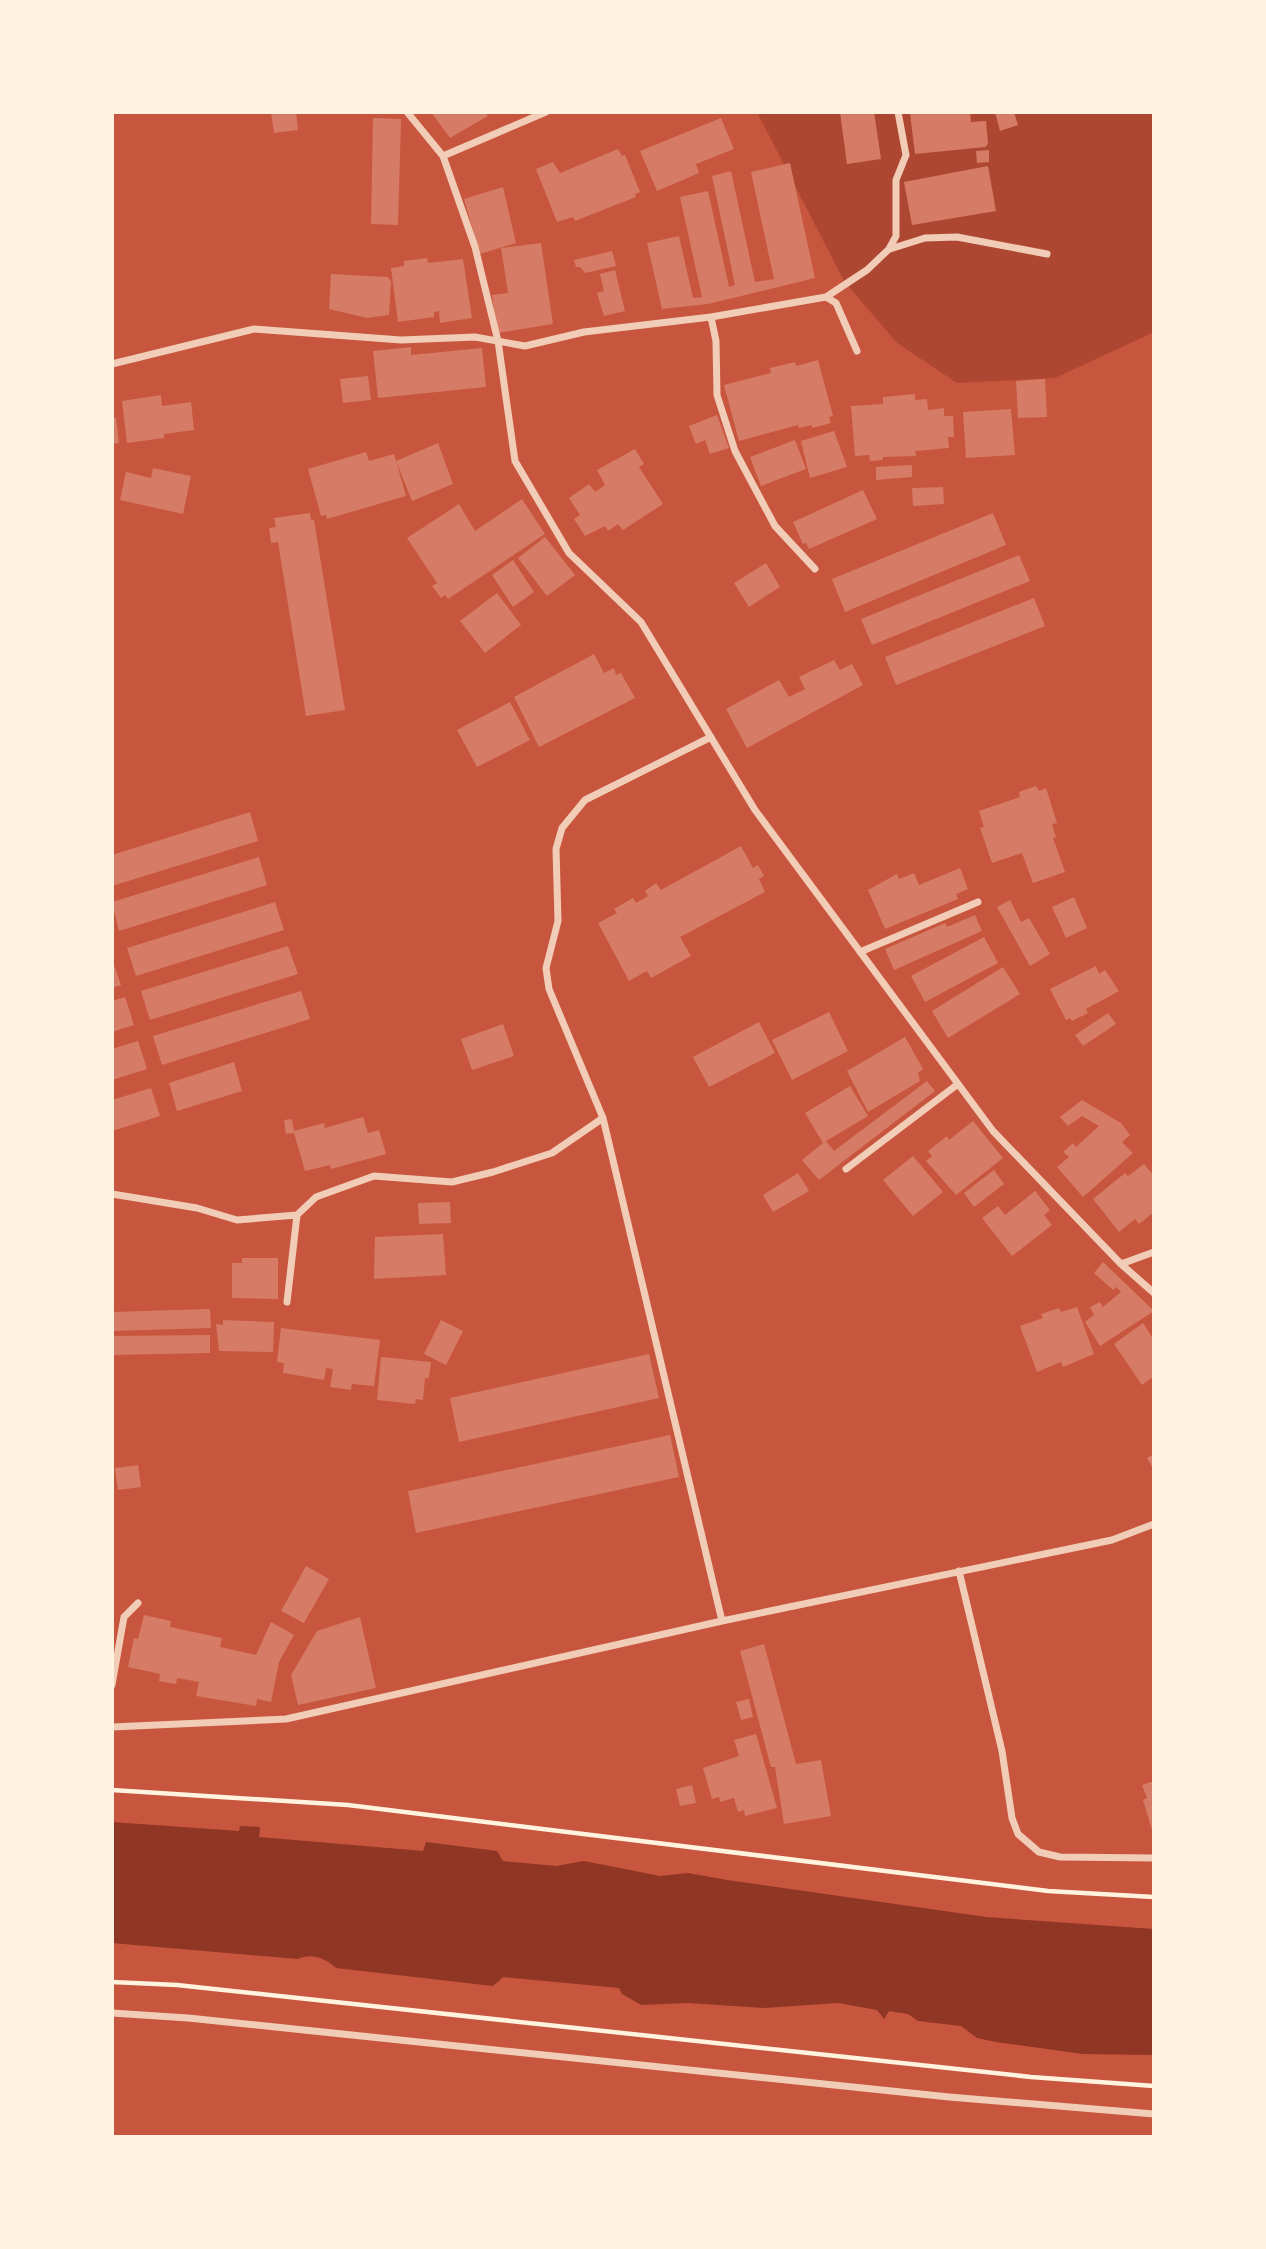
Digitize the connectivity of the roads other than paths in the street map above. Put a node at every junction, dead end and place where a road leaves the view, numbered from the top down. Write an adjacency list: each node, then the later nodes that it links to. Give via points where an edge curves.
1 (407, 112): 4 (street)
2 (546, 112): 4 (street)
3 (898, 112): 5 (street, via 906,155 896,180 896,236)
4 (443, 156): 9 (street, via 475,247)
5 (889, 249): 6 (street, via 925,238 957,237); 7 (street)
6 (1047, 254)
7 (827, 297): 8 (street); 10 (street, via 836,303)
8 (711, 317): 9 (street, via 584,332 525,345); 12 (street, via 717,396 735,451 775,526)
9 (498, 341): 11 (street, via 475,337 401,340 254,329); 13 (street, via 515,461 569,553 641,622)
10 (857, 351)
11 (112, 363)
12 (815, 569)
13 (711, 737): 15 (street, via 755,810); 17 (street, via 585,800 562,828 556,849 558,921 546,968 549,989)
14 (978, 902): 15 (street)
15 (860, 952): 16 (street)
16 (958, 1084): 18 (street); 22 (street, via 993,1131)
17 (603, 1118): 20 (street, via 552,1153 452,1182 374,1176 316,1197); 28 (street)
18 (846, 1169)
19 (112, 1194): 20 (street, via 197,1208 237,1220)
20 (297, 1215): 24 (street)
21 (1154, 1252): 22 (street)
22 (1121, 1264): 23 (street)
23 (1154, 1293)
24 (287, 1302)
25 (1154, 1524): 26 (street, via 1112,1540)
26 (959, 1572): 28 (street); 31 (street, via 1018,1834 1039,1852 1060,1857)
27 (138, 1603): 29 (street, via 124,1616)
28 (722, 1621): 30 (street, via 286,1719)
29 (112, 1685)
30 (112, 1727)
31 (1154, 1858)
32 (112, 2013): 33 (street)
33 (1154, 2114)

